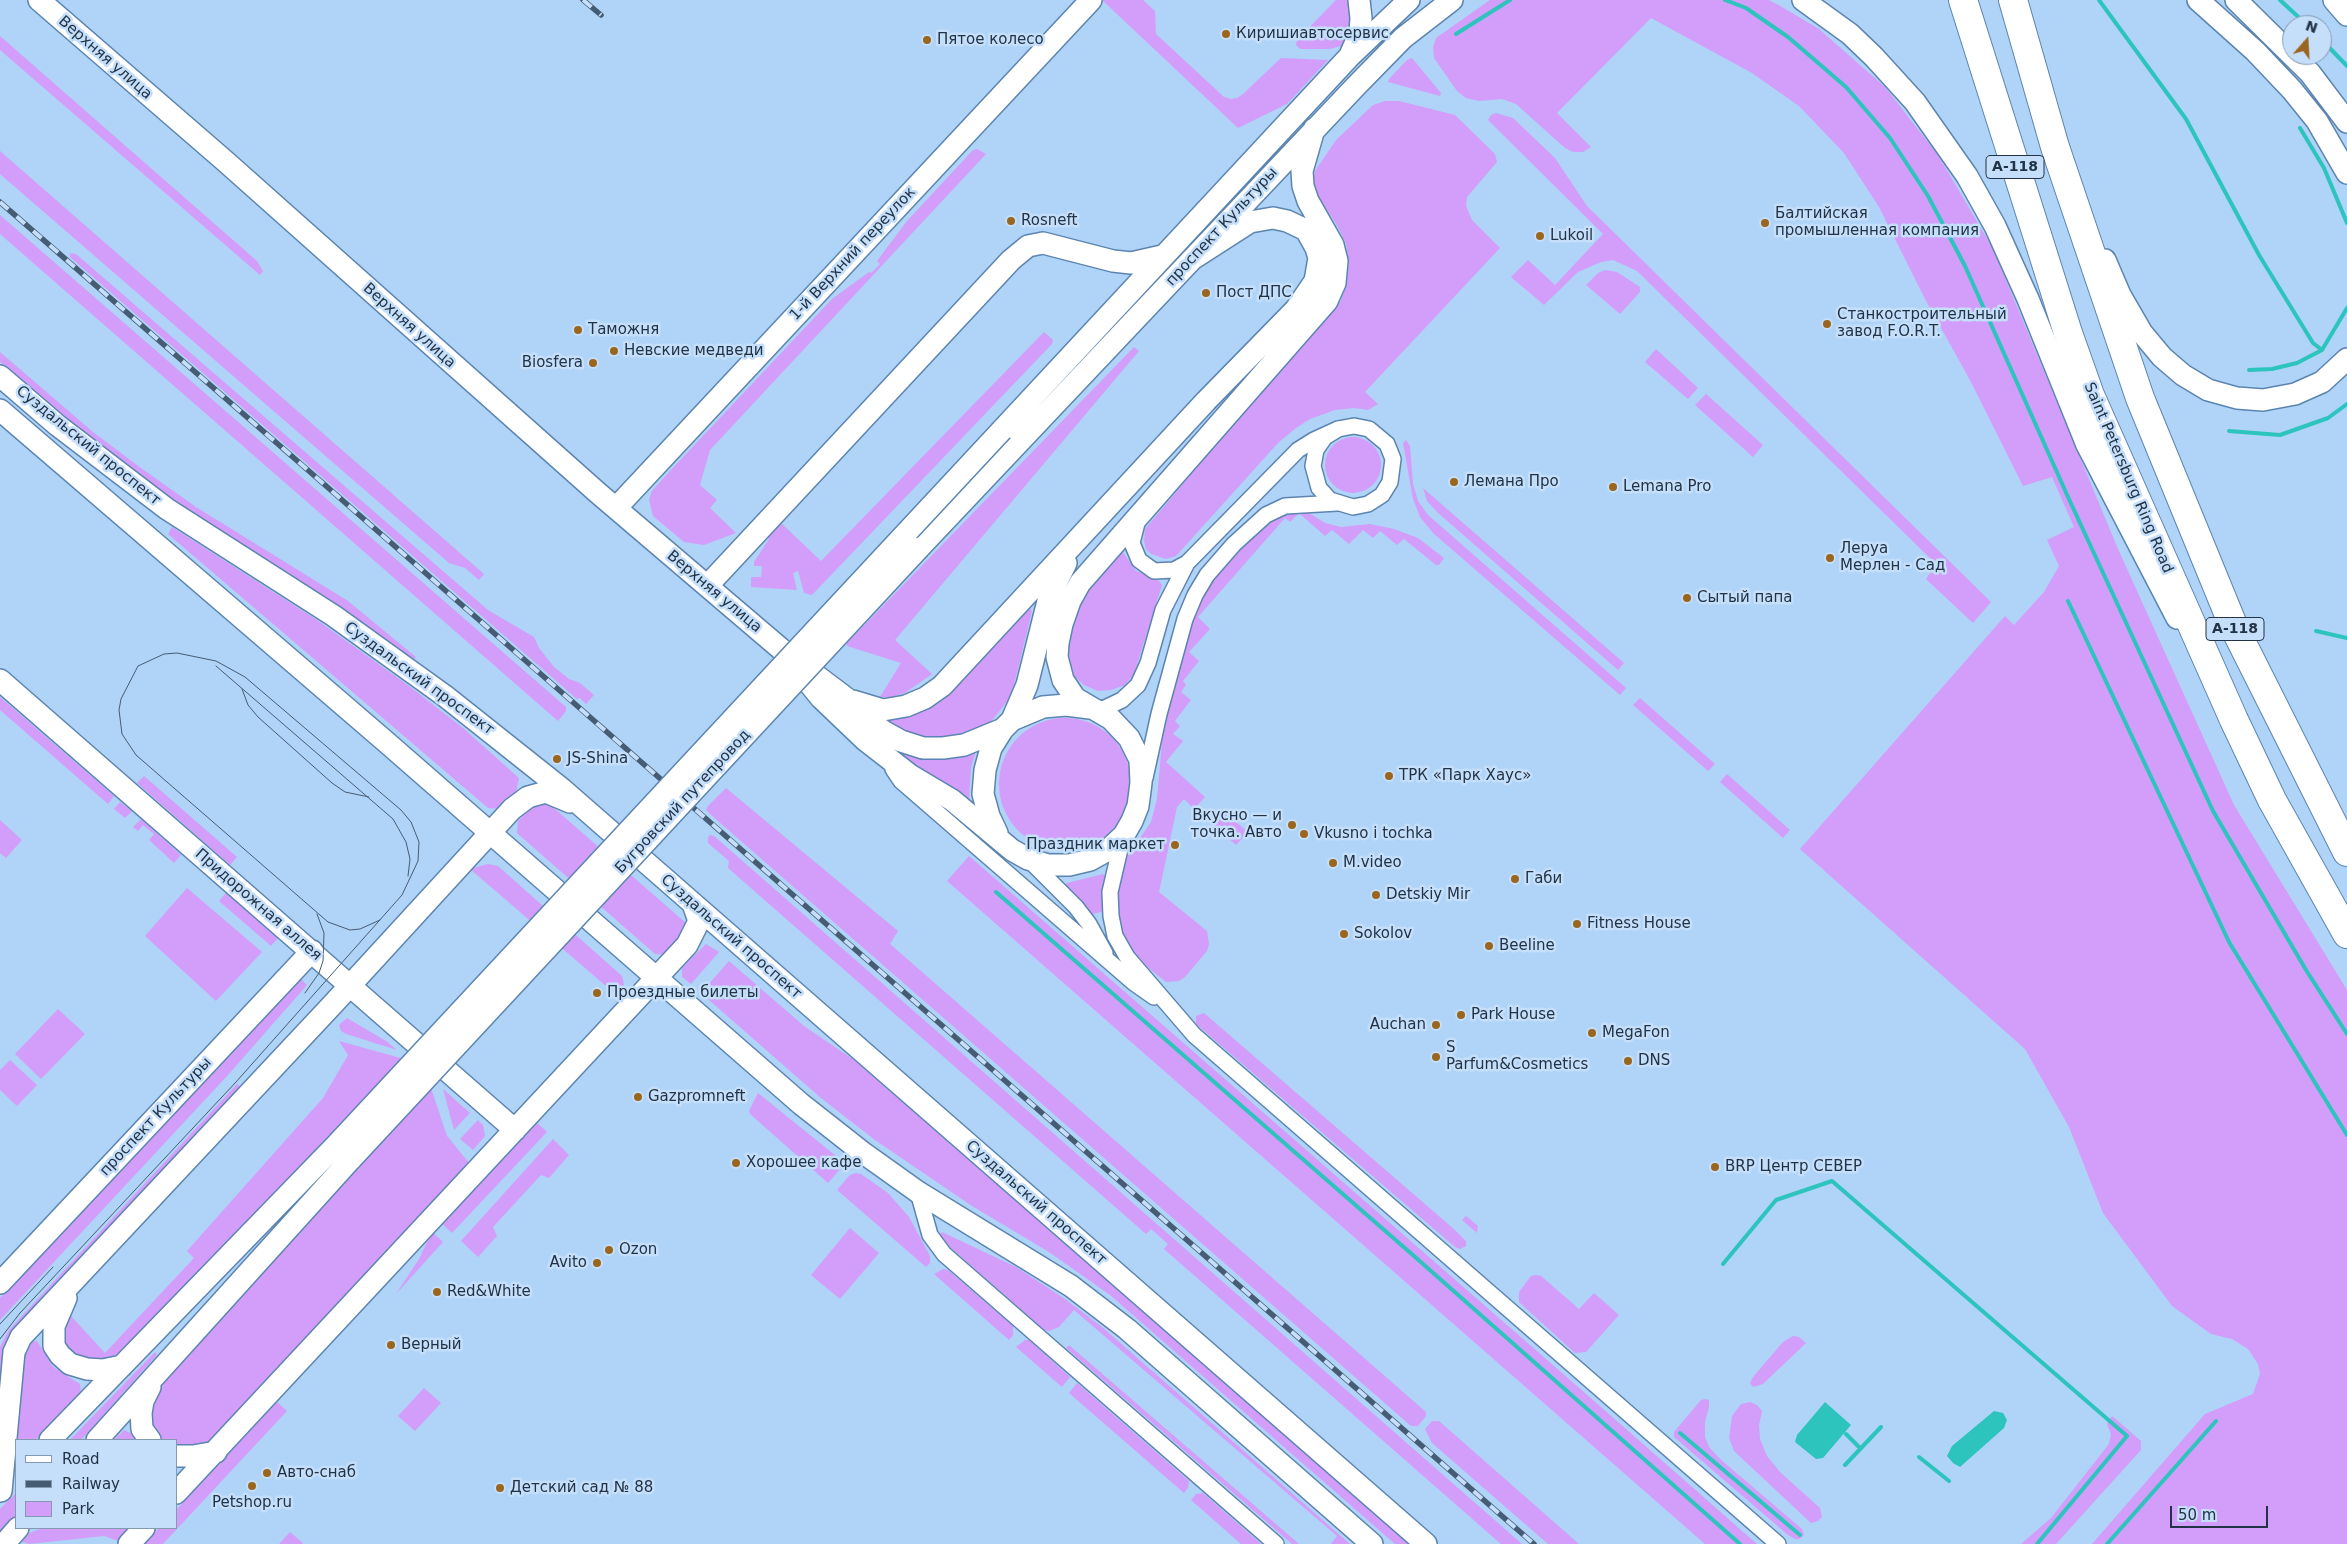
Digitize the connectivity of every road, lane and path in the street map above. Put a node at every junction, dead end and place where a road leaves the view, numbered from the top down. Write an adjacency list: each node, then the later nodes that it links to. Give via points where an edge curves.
1 (39, 0): 28 (main road, Верхняя улица)
2 (1091, 0): 28 (main road, 1-й Верхний переулок)
3 (1359, 0): 15 (main road, via 1360,33)
4 (1409, 0): 15 (main road, проспект Культуры)
5 (1452, 0): 13 (main road)
6 (1464, 0): 13 (main road)
7 (1803, 0): 37 (main road, via 1874,56 1914,102 1972,184 2028,299 2087,445 2158,585)
8 (1963, 0): 37 (highway, Saint Petersburg Ring Road / А-118, via 2090,395)
9 (2013, 0): 18 (highway, А-118)
10 (2198, 0): 19 (main road, via 2292,90 2317,121)
11 (2236, 0): 16 (main road, via 2310,73)
12 (2334, 0): 14 (main road)
13 (1433, 15): 17 (main road, проспект Культуры, via 1404,38)
14 (2347, 15)
15 (1349, 57): 20 (main road, проспект Культуры)
16 (2347, 122)
17 (1314, 128): 21 (main road, проспект Культуры); 29 (main road, via 1302,171 1303,186 1333,245 1337,261 1336,283 1314,318)
18 (2055, 147): 22 (main road, via 2120,295 2142,333 2183,375 2208,390 2237,398 2263,400 2295,394 2322,382); 45 (highway, А-118, via 2140,398 2233,625)
19 (2347, 173)
20 (1162, 256): 26 (main road, проспект Культуры); 32 (main road, via 1130,263 1043,242 1028,246 1004,267)
21 (1191, 260): 26 (main road, проспект Культуры); 30 (main road, via 1250,222 1273,218 1306,230 1319,258 1315,281 1296,309 1206,401)
22 (2347, 358)
23 (0, 376): 41 (main road, Суздальский проспект, via 57,425 167,509 334,616 445,696)
24 (0, 410): 42 (main road, Суздальский проспект)
25 (1338, 429): 27 (street, via 1320,443 1313,466 1319,488); 27 (street, via 1354,426 1376,433 1387,444 1394,467 1387,489 1375,500 1361,506); 31 (street, via 1298,450)
26 (1008, 437): 55 (main road, Бугровский путепровод, bridge)
27 (1337, 503): 40 (street, via 1285,506 1266,514 1207,575 1195,595 1183,627)
28 (616, 508): 32 (main road, Верхняя улица)
29 (1139, 518): 31 (street, via 1132,542 1139,560 1154,571 1174,570); 36 (main road, via 1080,584 1070,601 1058,643 1063,680 1075,698)
30 (1085, 534): 35 (main road, via 942,686 925,698 883,710); 38 (main road, via 1058,575 1027,685)
31 (1186, 563): 36 (street, via 1163,610 1148,663 1138,685 1122,700 1104,709)
32 (708, 585): 33 (main road, Верхняя улица)
33 (781, 649): 35 (main road, Верхняя улица); 39 (main road, Верхняя улица, via 820,698)
34 (0, 680): 49 (main road, Придорожная аллея)
35 (846, 698): 38 (main road, Верхняя улица, via 884,731 923,748 964,745)
36 (1091, 708): 38 (main road, via 1043,707); 40 (main road, via 1111,719 1130,738 1140,760)
37 (2234, 720): 48 (highway, Saint Petersburg Ring Road / А-118, via 2272,800)
38 (1007, 725): 44 (main road, via 991,748 983,794)
39 (884, 756): 44 (main road, Верхняя улица, via 952,800); 50 (street, via 901,781)
40 (1138, 806): 43 (main road)
41 (584, 810): 42 (main road, via 557,795 537,794 520,802); 47 (main road, Суздальский проспект)
42 (491, 833): 51 (main road, Суздальский проспект); 52 (main road)
43 (1124, 835): 46 (main road, via 1108,850 1083,862 1048,865); 53 (street, via 1110,892 1115,936 1127,957)
44 (1000, 838): 46 (main road)
45 (2347, 852)
46 (1028, 859): 50 (street, via 1089,924)
47 (693, 904): 51 (main road, via 699,921 697,928 687,945); 75 (main road, Суздальский проспект)
48 (2347, 934)
49 (312, 951): 52 (main road, Придорожная аллея); 58 (main road, проспект Культуры)
50 (1109, 961): 53 (street)
51 (658, 978): 54 (main road); 56 (main road, Суздальский проспект, via 801,1104)
52 (350, 986): 54 (main road, Придорожная аллея); 57 (main road)
53 (1171, 1009): 76 (street, via 1198,1038)
54 (515, 1130): 64 (main road)
55 (345, 1150): 59 (main road); 60 (main road)
56 (918, 1192): 73 (street, via 930,1235 944,1254); 74 (main road, Суздальский проспект, via 1071,1286 1127,1328)
57 (76, 1279): 59 (main road, via 58,1313 54,1346 70,1364 103,1370); 68 (main road, via 21,1337 14,1352)
58 (0, 1283)
59 (122, 1366): 61 (main road)
60 (162, 1369): 62 (main road); 63 (main road, via 148,1392 141,1413 142,1429)
61 (51, 1439)
62 (98, 1439)
63 (149, 1439)
64 (216, 1452): 65 (main road); 67 (main road)
65 (178, 1456)
66 (15, 1476): 68 (main road)
67 (178, 1491)
68 (0, 1492)
69 (17, 1529): 71 (main road)
70 (143, 1529): 72 (main road)
71 (4, 1544)
72 (129, 1544)
73 (1276, 1544)
74 (1372, 1544)
75 (1426, 1544)
76 (1778, 1544)

